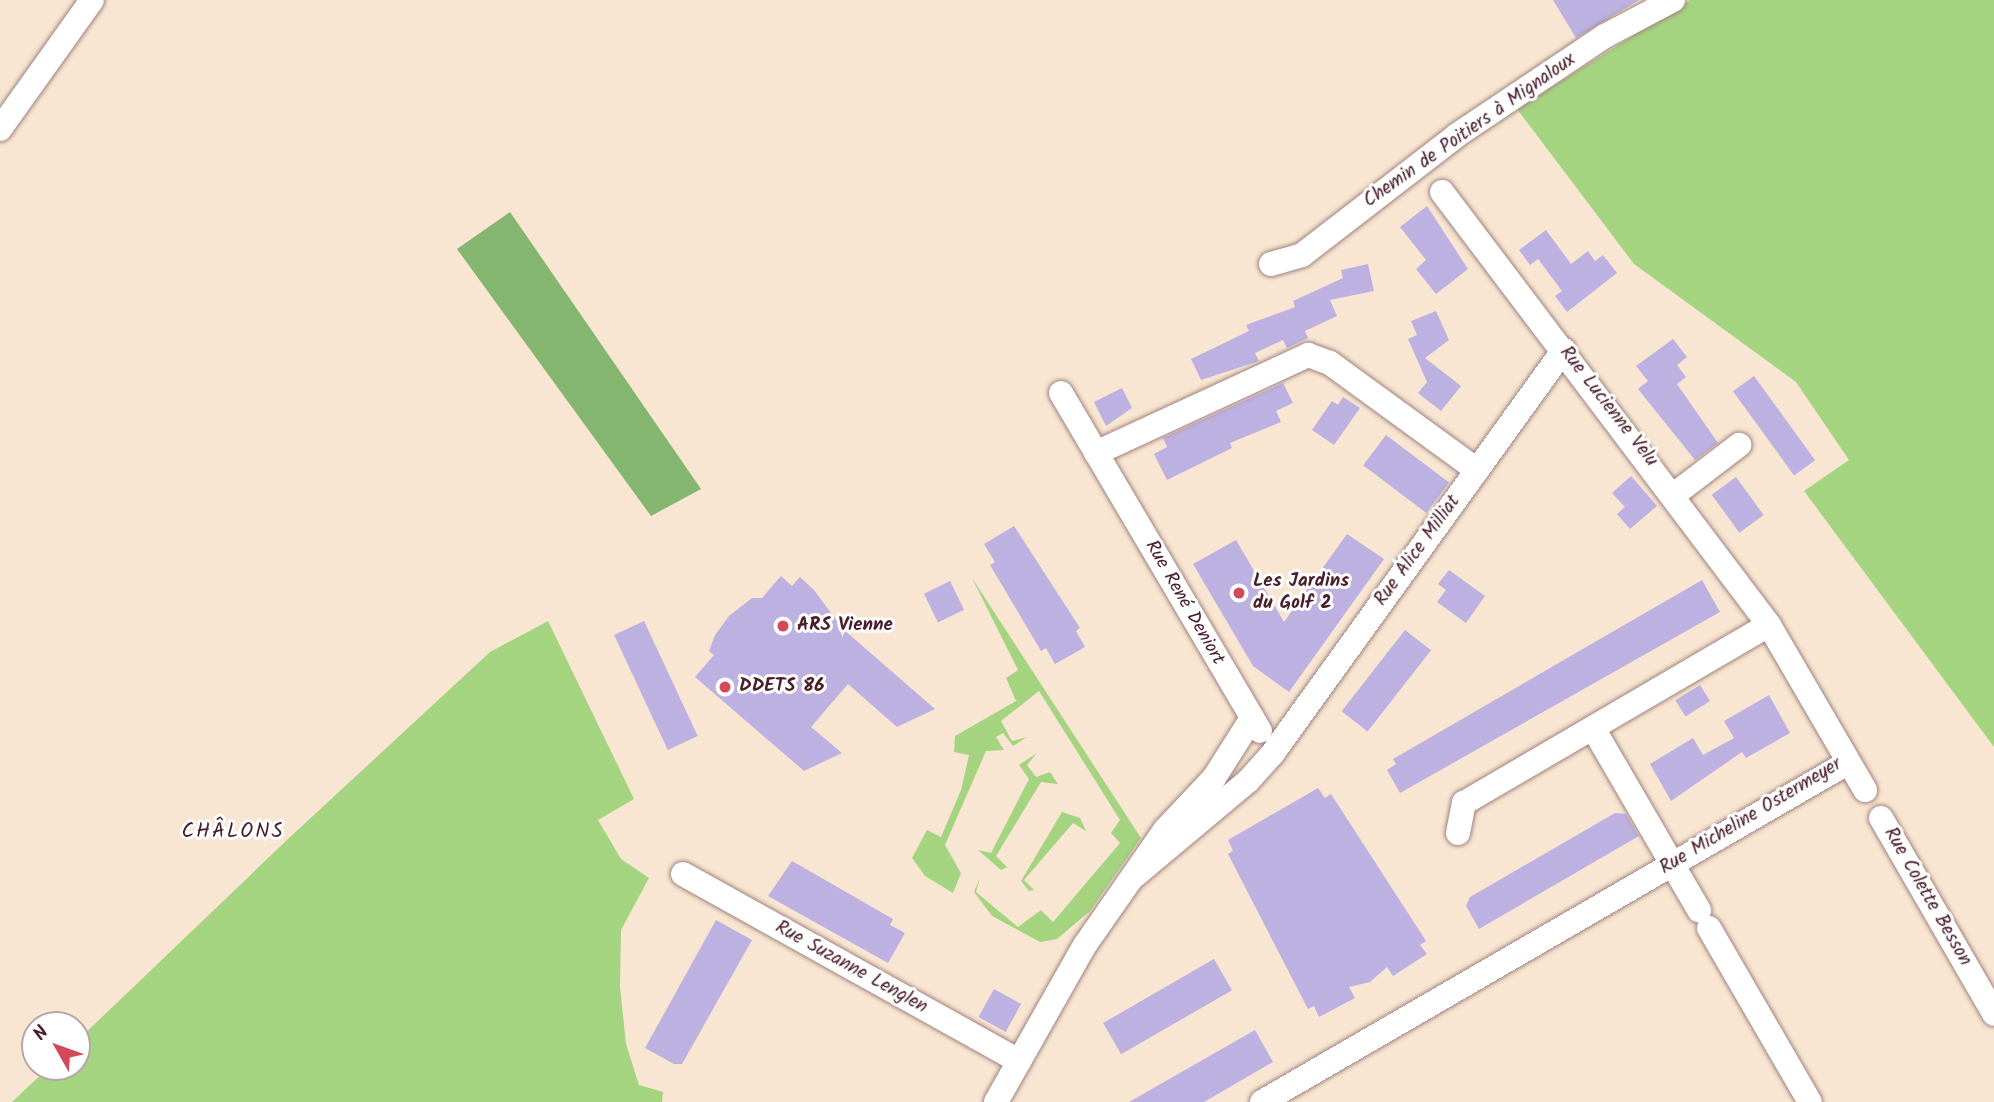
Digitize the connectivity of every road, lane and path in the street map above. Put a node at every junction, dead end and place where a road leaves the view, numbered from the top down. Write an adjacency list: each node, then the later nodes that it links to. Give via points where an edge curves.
1 (92, 0): 3 (street)
2 (1673, 0): 5 (street, Chemin de Poitiers à Mignaloux, via 1605,36 1457,135 1301,254)
3 (0, 129)
4 (1442, 192): 6 (street, Rue Lucienne Velu)
5 (1271, 264)
6 (1564, 350): 10 (street, Rue Alice Milliat); 11 (street, Rue Lucienne Velu)
7 (1061, 393): 9 (street, Rue René Deniort)
8 (1740, 445): 11 (street)
9 (1096, 453): 10 (street, via 1295,358 1322,358); 13 (street, Rue René Deniort)
10 (1477, 470): 15 (street, Rue Alice Milliat)
11 (1675, 494): 12 (street, Rue Lucienne Velu)
12 (1769, 625): 14 (street); 16 (street, Rue Micheline Ostermeyer)
13 (1252, 718): 15 (street, Rue René Deniort); 22 (street, via 1214,778 1165,830)
14 (1592, 728): 19 (street, via 1464,803); 20 (street)
15 (1273, 753): 22 (street, via 1248,781)
16 (1849, 762): 17 (street); 20 (street, Rue Micheline Ostermeyer)
17 (1865, 790)
18 (1881, 818): 23 (street, Rue Colette Besson)
19 (1458, 833)
20 (1673, 865): 26 (street, Rue Micheline Ostermeyer); 27 (street)
21 (683, 874): 24 (street, Rue Suzanne Lenglen)
22 (1132, 878): 24 (street, via 1085,945)
23 (1994, 1014)
24 (1019, 1061): 25 (street)
25 (996, 1102)
26 (1262, 1102)
27 (1810, 1102)

